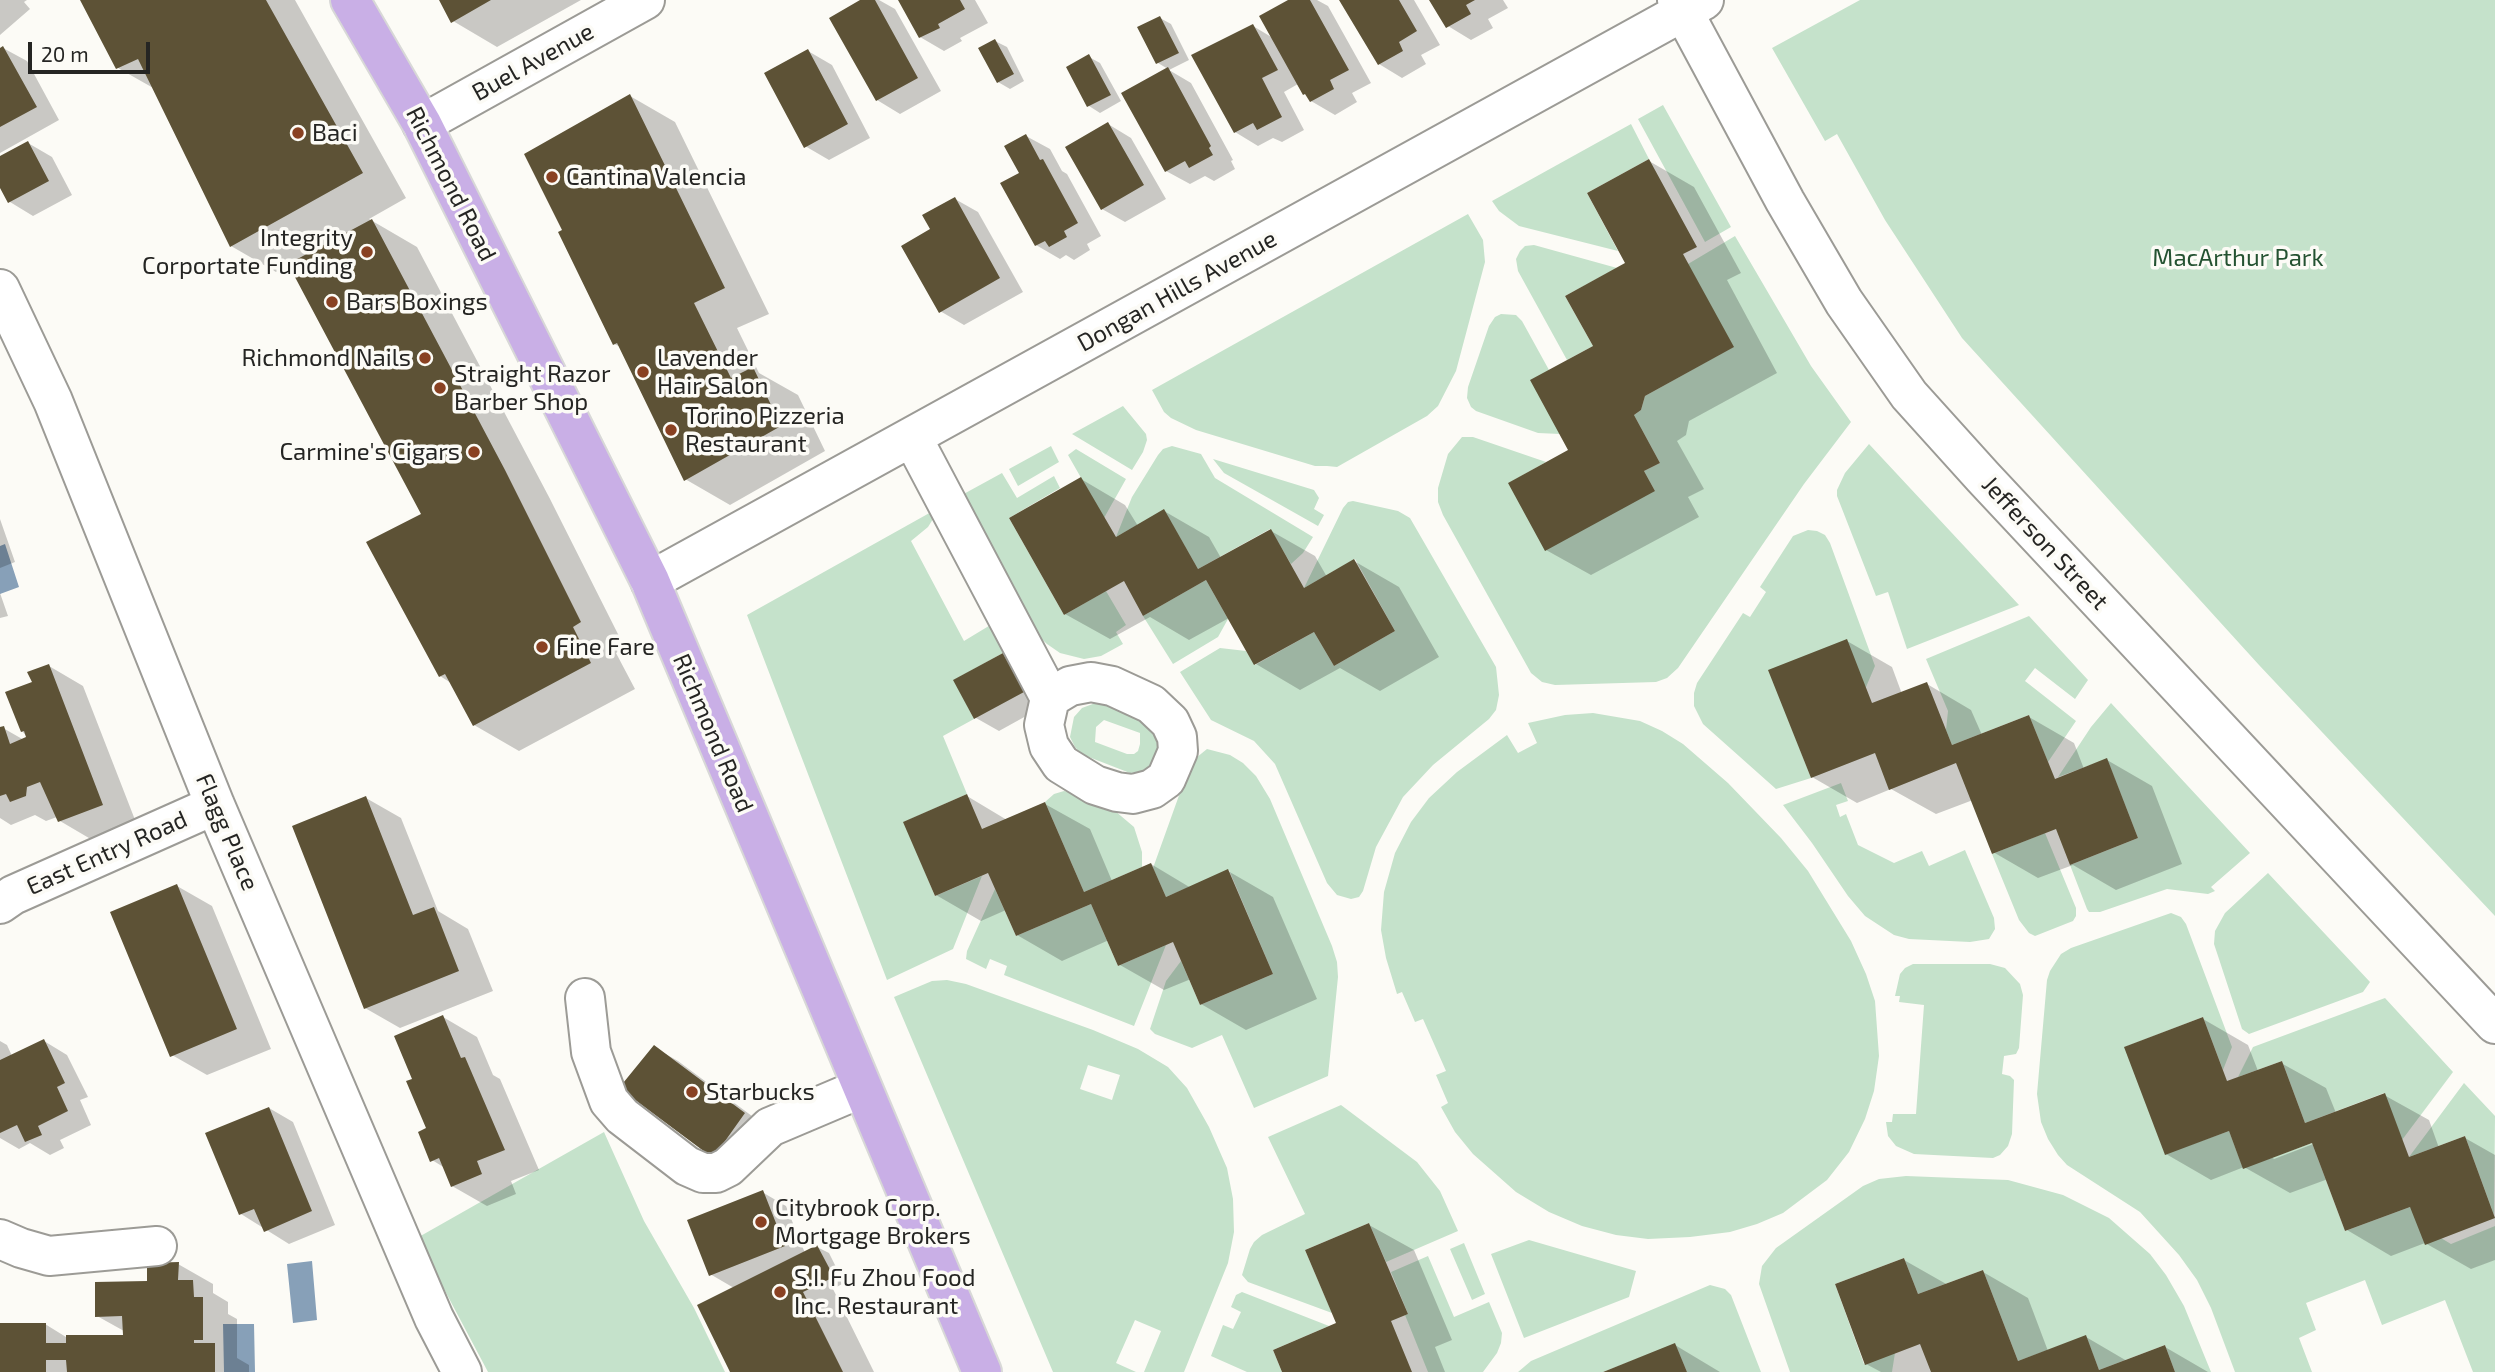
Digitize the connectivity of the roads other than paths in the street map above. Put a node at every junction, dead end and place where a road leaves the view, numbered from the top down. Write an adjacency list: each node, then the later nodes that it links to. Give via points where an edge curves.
1 (350, 0): 4 (main road, Richmond Road)
2 (645, 0): 4 (street, Buel Avenue)
3 (1688, 4): 6 (street, Dongan Hills Avenue); 12 (street, Jefferson Street, via 1785,201 1844,302 1909,395)
4 (422, 124): 7 (main road, Richmond Road)
5 (0, 289): 9 (street, Flagg Place, via 53,401)
6 (912, 437): 7 (street, Dongan Hills Avenue); 8 (street)
7 (650, 581): 13 (main road, Richmond Road)
8 (1051, 698)
9 (215, 805): 10 (street, East Entry Road); 16 (street, Flagg Place, via 434,1318)
10 (4, 894)
11 (585, 998): 13 (street, via 590,1052 609,1101 687,1166 703,1173 728,1167 770,1127)
12 (2495, 1024)
13 (862, 1088): 17 (main road, Richmond Road)
14 (0, 1239): 15 (street, via 49,1256)
15 (157, 1246)
16 (462, 1372)
17 (982, 1372)

